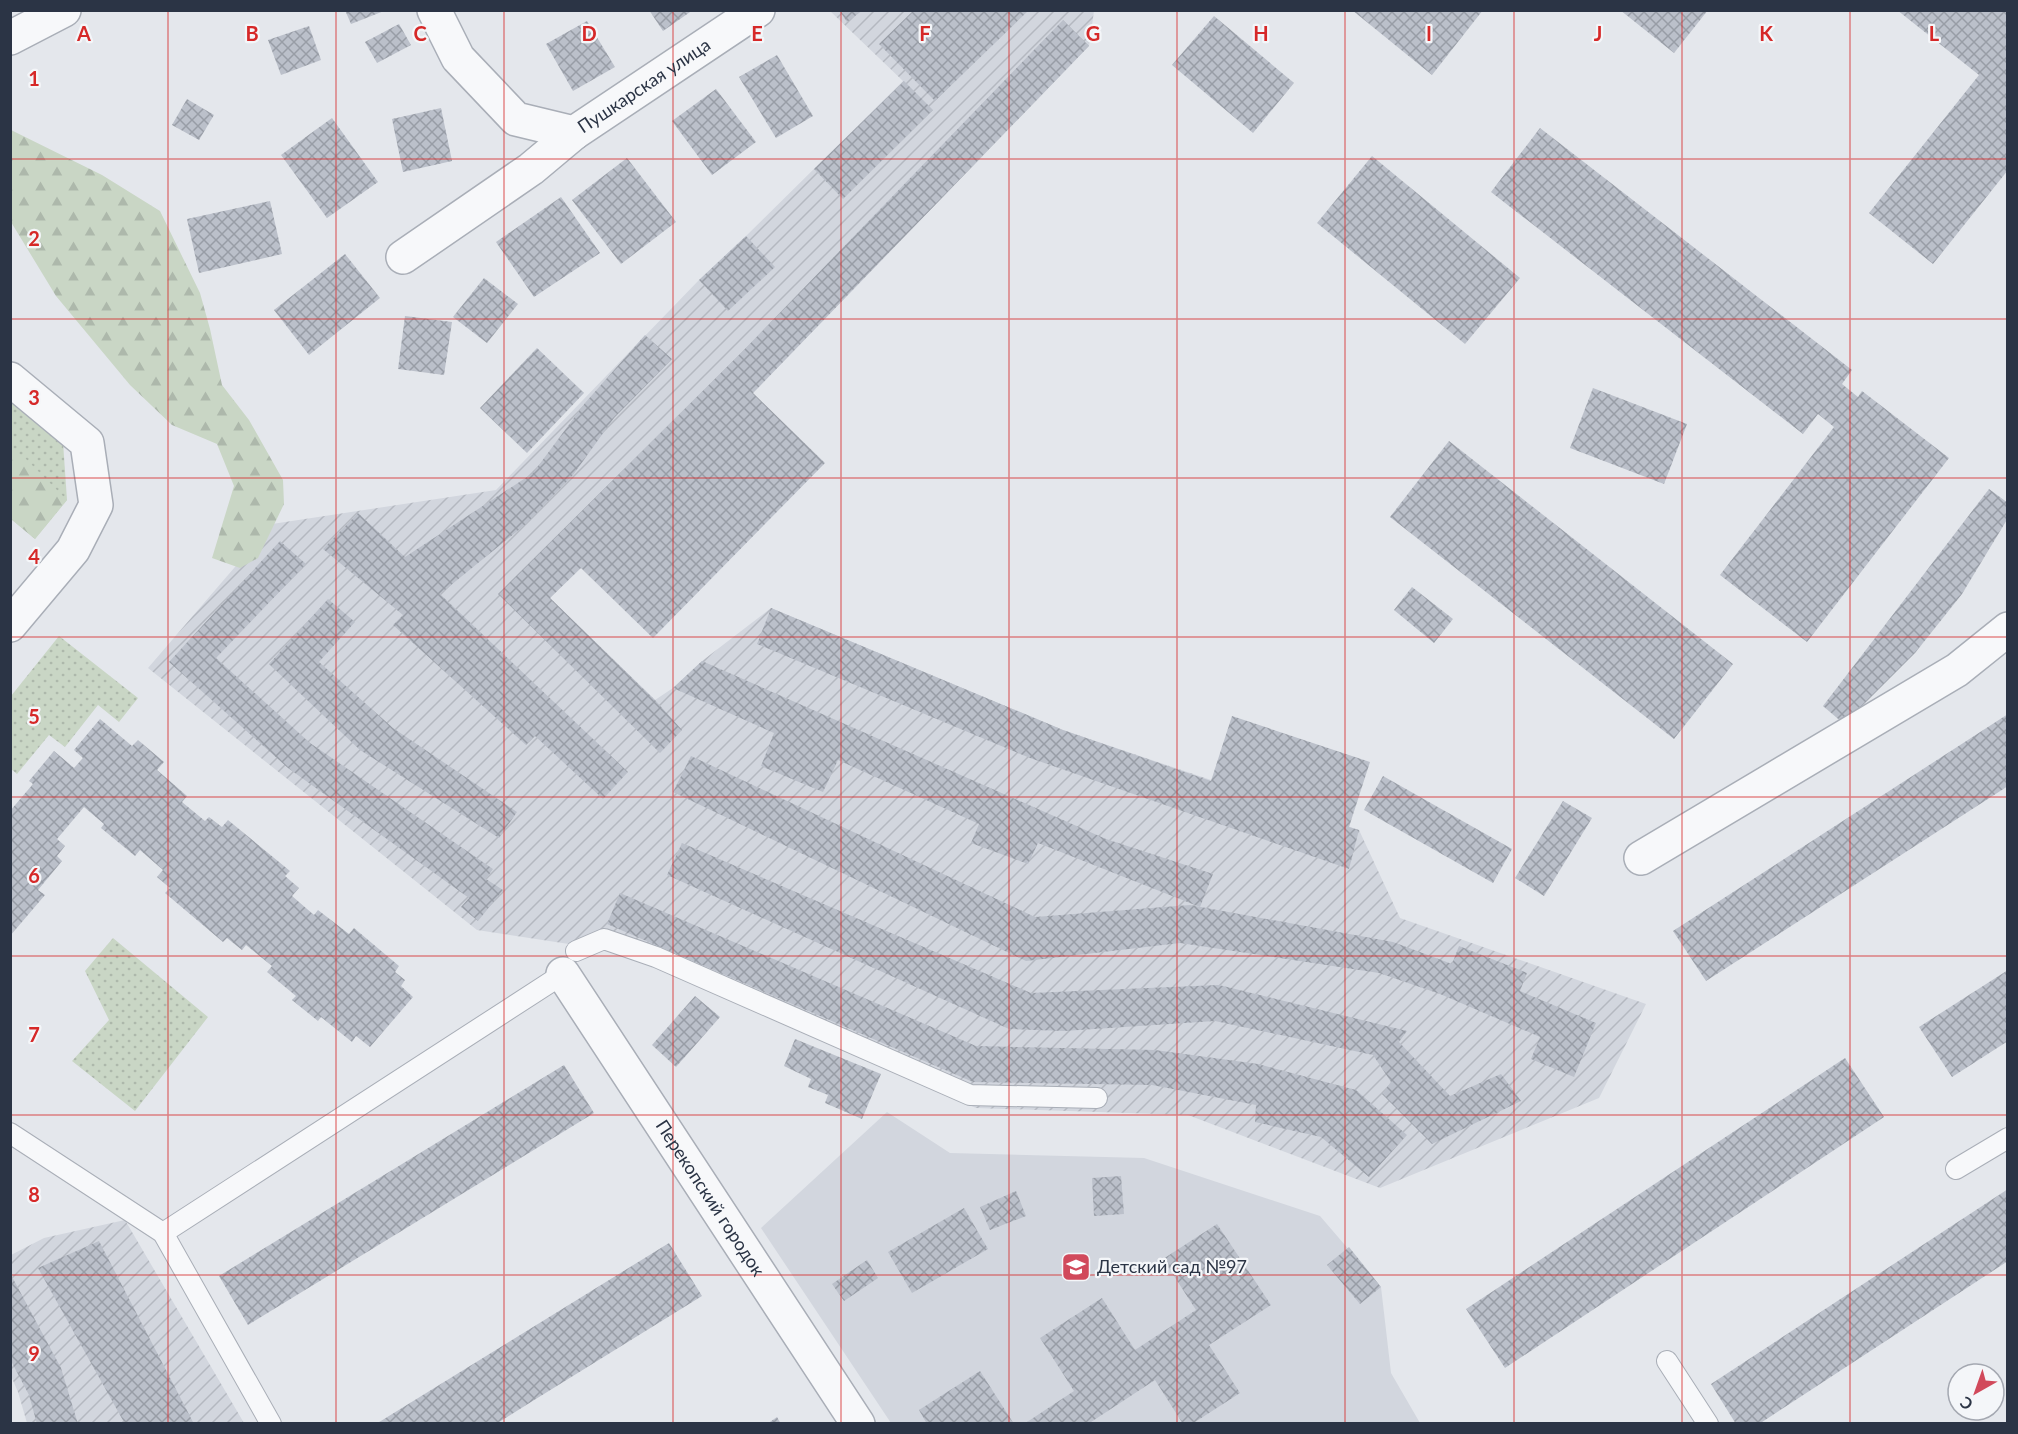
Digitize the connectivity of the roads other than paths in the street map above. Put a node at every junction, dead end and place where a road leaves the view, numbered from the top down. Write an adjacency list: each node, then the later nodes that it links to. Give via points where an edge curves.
1 (64, 10): 4 (street)
2 (434, 10): 5 (street, Пушкарская улица, via 458,58 516,119)
3 (758, 10): 5 (street, Пушкарская улица)
4 (17, 35)
5 (574, 133): 6 (street, via 531,169)
6 (403, 257)
7 (10, 379): 8 (street, via 87,442 96,505 73,549)
8 (10, 625)
9 (2007, 628): 10 (street, via 1957,670)
10 (1641, 858)
11 (569, 963): 12 (lane, via 604,939 656,957 970,1095); 16 (lane); 19 (street, Перекопский городок)
12 (1097, 1098)
13 (10, 1133): 16 (lane)
14 (2007, 1138): 15 (lane)
15 (1956, 1170)
16 (163, 1233): 18 (lane)
17 (1667, 1361): 20 (lane)
18 (271, 1424)
19 (858, 1424)
20 (1708, 1424)

